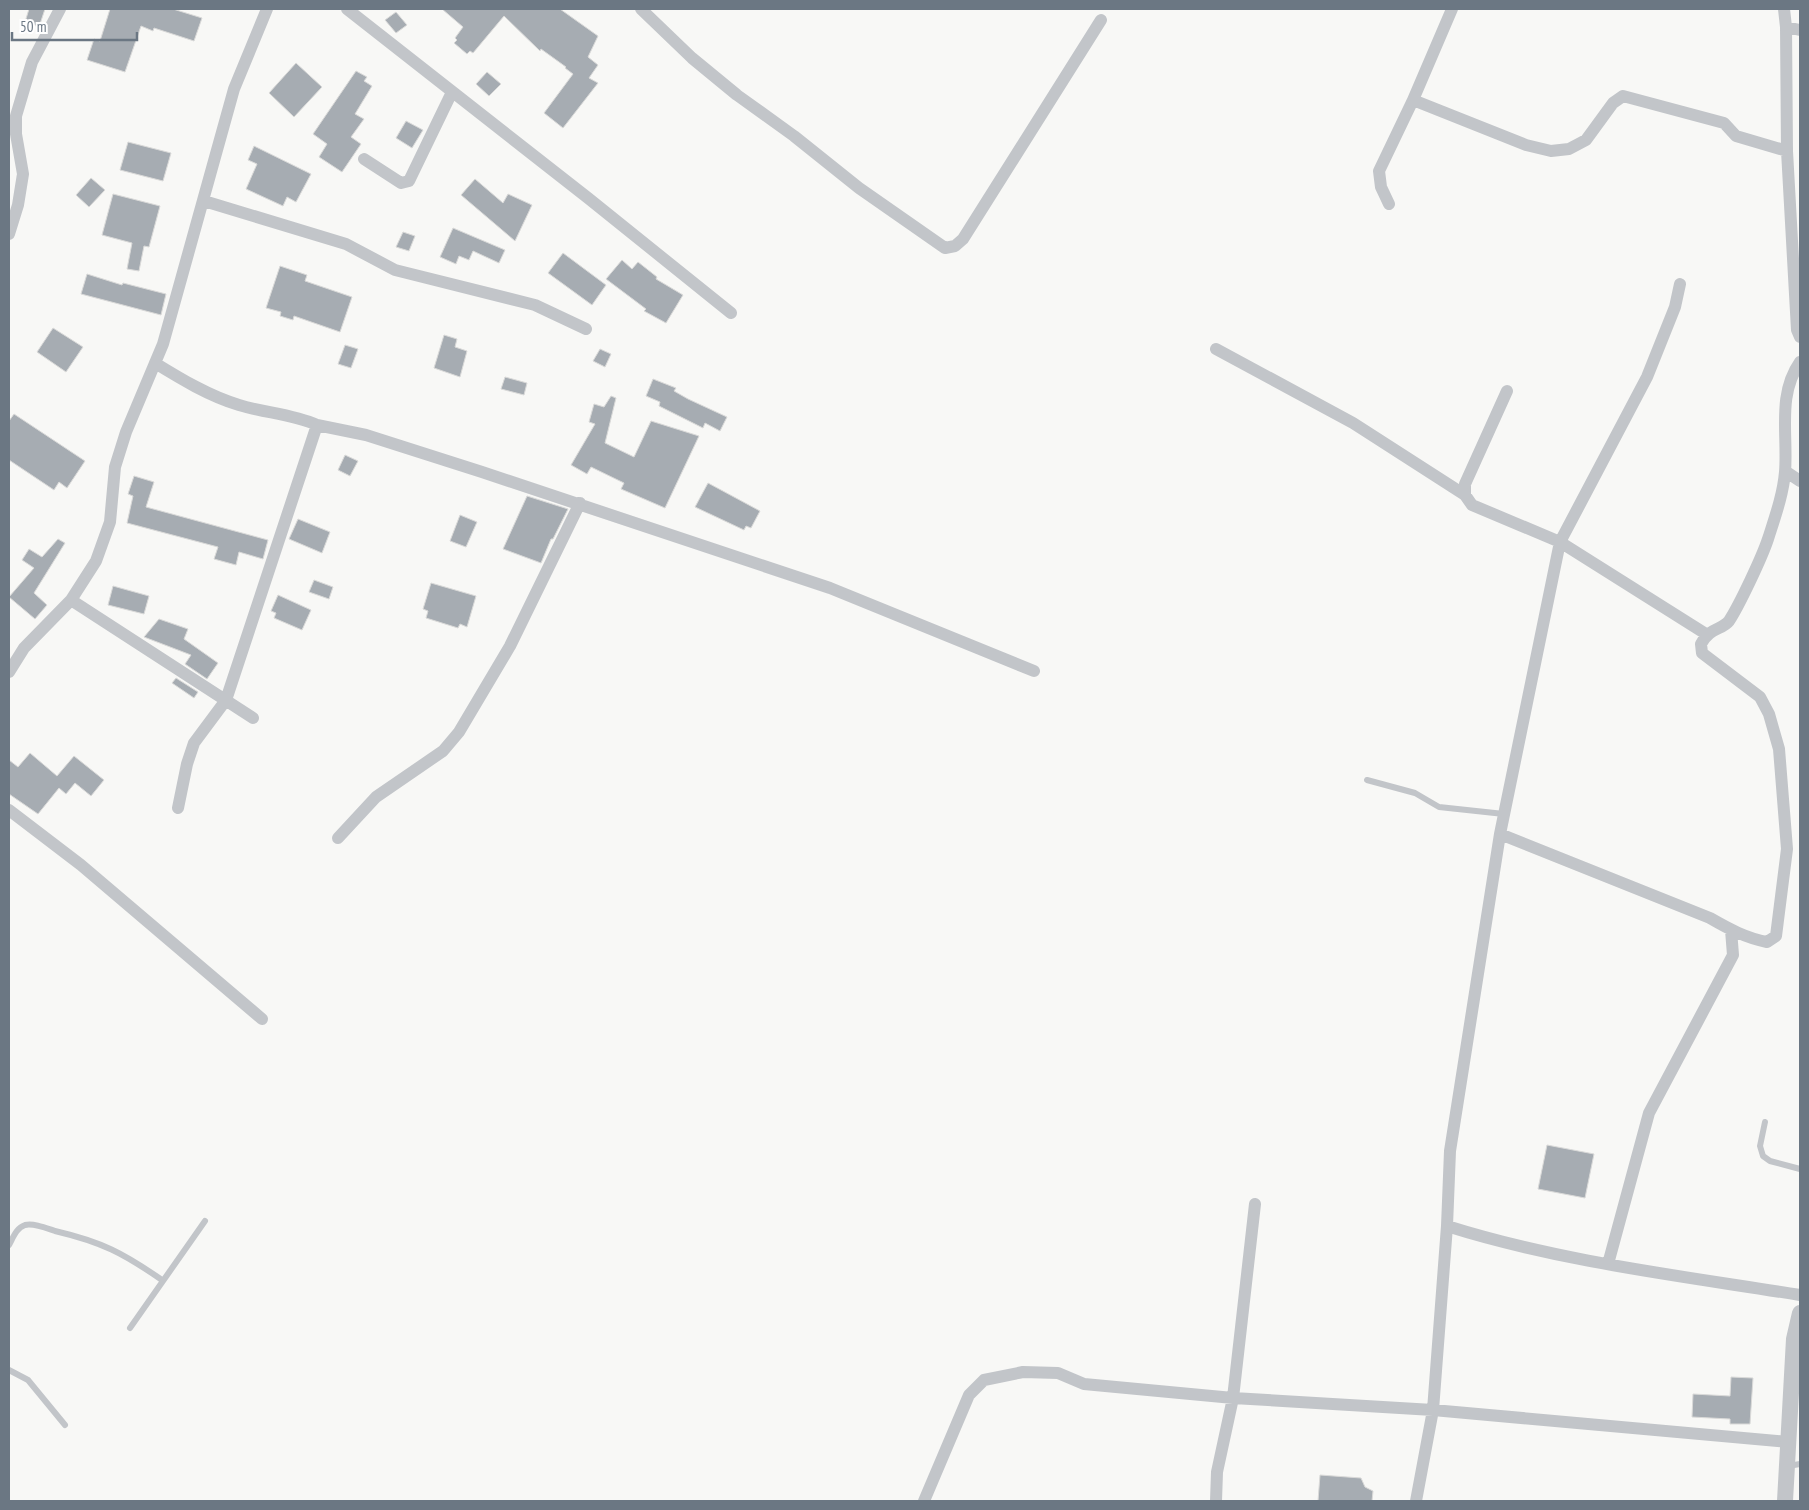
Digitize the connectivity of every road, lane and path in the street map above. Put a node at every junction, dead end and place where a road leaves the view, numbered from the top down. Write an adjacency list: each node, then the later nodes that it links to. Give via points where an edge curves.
1 (267, 9): 14 (street, via 234,89)
2 (347, 9): 10 (street)
3 (641, 9): 7 (street, via 737,95 859,188 945,248 955,246 963,238)
4 (1452, 9): 11 (street)
5 (1784, 9): 8 (street)
6 (58, 10): 16 (street, via 32,62 16,116 23,174)
7 (1101, 20)
8 (1786, 27): 9 (street); 12 (street)
9 (1800, 30)
10 (452, 92): 13 (street, via 409,181 401,183); 18 (street)
11 (1413, 100): 12 (street, via 1526,145 1551,151 1569,149 1586,140 1613,103 1623,96 1724,123 1736,136); 15 (street, via 1379,171)
12 (1787, 151): 20 (street, via 1797,330)
13 (364, 159)
14 (204, 201): 19 (street, via 346,244 395,270 535,305); 23 (street)
15 (1388, 204)
16 (9, 234)
17 (1680, 284): 30 (street, via 1648,377)
18 (731, 314)
19 (586, 329)
20 (1800, 336)
21 (1216, 348): 28 (street, via 1353,423)
22 (1800, 362): 26 (street, via 1792,374 1784,407)
23 (155, 363): 25 (street, via 188,383 238,404 295,416); 31 (street, via 115,467 110,522 96,561)
24 (1507, 391): 28 (street, via 1465,484)
25 (317, 425): 29 (street, via 366,435); 35 (street)
26 (1785, 471): 27 (street); 32 (street, via 1768,541 1755,568 1728,623)
27 (1800, 481)
28 (1465, 495): 30 (street, via 1472,505)
29 (580, 504): 33 (street, via 830,588); 42 (street, via 510,646 459,732 443,751 376,797)
30 (1560, 542): 32 (street); 40 (street)
31 (71, 600): 34 (street, via 24,648); 35 (street)
32 (1706, 634): 43 (street, via 1700,644 1702,652 1760,697 1769,714 1779,749 1782,779 1787,849 1776,936 1767,942)
33 (1034, 671)
34 (9, 672)
35 (226, 700): 36 (street); 38 (street, via 194,743)
36 (254, 718)
37 (1367, 780): 40 (lane, via 1415,793 1439,807)
38 (178, 808)
39 (9, 810): 44 (street, via 80,864)
40 (1504, 814): 41 (street)
41 (1500, 834): 43 (street, via 1710,918); 49 (street, via 1450,1150)
42 (338, 838)
43 (1731, 930): 51 (street, via 1732,955 1649,1113)
44 (262, 1019)
45 (1765, 1122): 46 (lane, via 1760,1146 1762,1156)
46 (1800, 1169)
47 (1255, 1204): 58 (street)
48 (205, 1221): 52 (lane)
49 (1447, 1226): 51 (street, via 1490,1240); 59 (street)
50 (9, 1245): 52 (lane, via 20,1228 35,1226 95,1241 128,1256)
51 (1608, 1264): 53 (street)
52 (162, 1280): 55 (lane)
53 (1800, 1295)
54 (1800, 1313): 56 (street, via 1794,1339)
55 (130, 1328)
56 (1796, 1360): 61 (street)
57 (9, 1370): 60 (lane, via 33,1384)
58 (1233, 1398): 59 (street); 63 (street, via 1084,1384 1058,1374 1022,1372 984,1380 969,1395); 64 (street, via 1217,1472)
59 (1434, 1410): 61 (street); 65 (street)
60 (65, 1425)
61 (1788, 1442): 62 (street)
62 (1794, 1465): 66 (street)
63 (924, 1501)
64 (1216, 1501)
65 (1416, 1501)
66 (1785, 1501)

